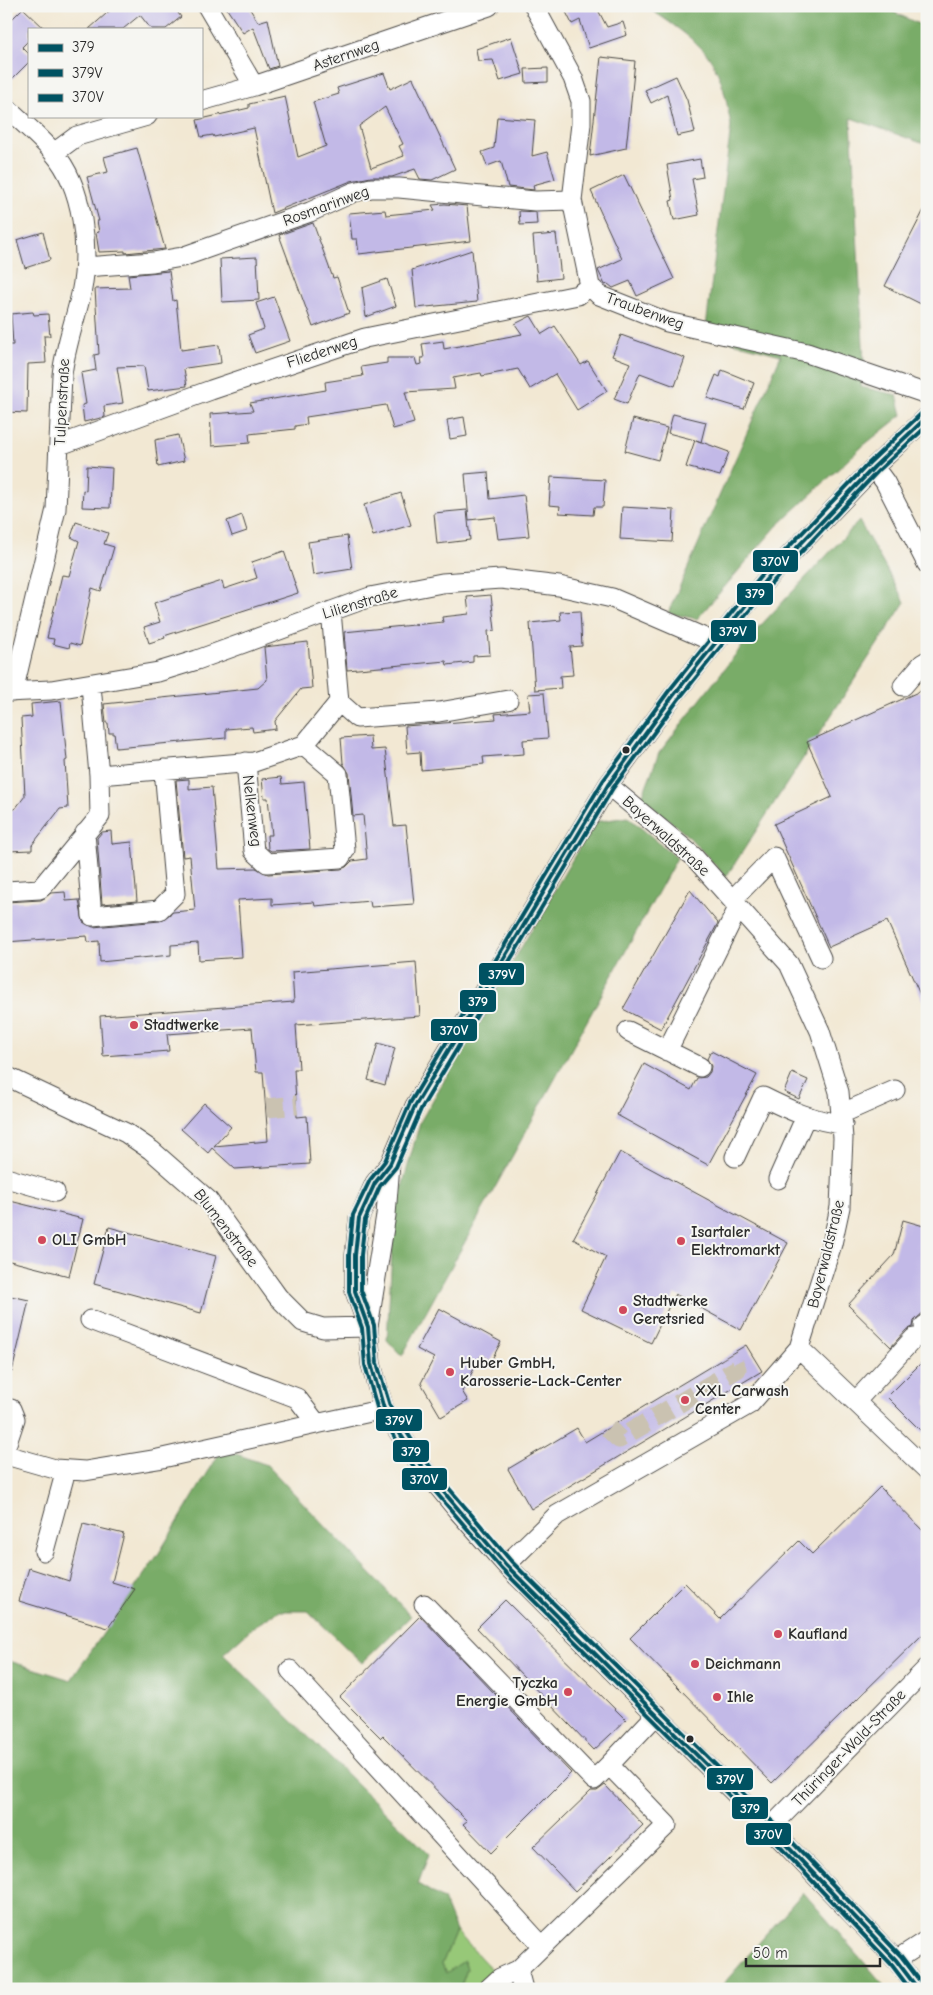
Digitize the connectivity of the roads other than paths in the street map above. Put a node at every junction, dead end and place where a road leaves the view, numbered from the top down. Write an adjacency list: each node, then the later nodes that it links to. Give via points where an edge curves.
1 (207, 6): 4 (street)
2 (489, 6): 4 (street, Asternweg)
3 (534, 6): 9 (street, Traubenweg, via 573,78 581,101)
4 (254, 86): 5 (street, Asternweg)
5 (202, 101)
6 (6, 107): 8 (street, Tulpenstraße)
7 (140, 118): 8 (street, via 77,136)
8 (54, 153): 10 (street, Tulpenstraße, via 67,174 82,218)
9 (572, 200): 10 (street, Rosmarinweg, via 535,201 371,188 182,257); 11 (street, Traubenweg)
10 (85, 268): 14 (street, Tulpenstraße, via 64,354)
11 (590, 286): 12 (street, Traubenweg, via 600,295 667,322 807,353); 14 (street, Fliederweg, via 578,295 365,338)
12 (927, 394)
13 (924, 425): 15 (street)
14 (60, 445): 22 (street, Tulpenstraße, via 56,509)
15 (874, 467): 16 (street, via 892,494); 18 (street, via 765,581)
16 (927, 564)
17 (331, 611): 18 (street, Lilienstraße, via 370,597 407,589 501,579 559,586 612,598); 20 (street, Lilienstraße, via 197,660 158,672); 24 (street)
18 (714, 642): 29 (street)
19 (927, 661): 21 (street)
20 (92, 685): 22 (street, Lilienstraße); 28 (street)
21 (903, 686)
22 (10, 692)
23 (508, 700): 24 (street, via 438,712 357,718)
24 (339, 702): 25 (street)
25 (304, 745): 26 (street, Nelkenweg); 26 (street, Nelkenweg, via 338,774 345,850 340,858 267,864 254,850)
26 (246, 762): 27 (street, Nelkenweg)
27 (164, 769): 28 (street, Nelkenweg); 30 (street, via 175,894 159,910 92,916)
28 (98, 775): 30 (street, via 100,816)
29 (608, 785): 32 (street, Bayerwaldstraße, via 693,856); 42 (street, via 415,1106)
30 (85, 833): 31 (street, via 40,889)
31 (6, 892)
32 (735, 904): 33 (street, via 774,856); 35 (street); 40 (street, Bayerwaldstraße, via 789,964 820,1031 840,1092)
33 (821, 958)
34 (628, 1031): 35 (street)
35 (667, 1051): 36 (street)
36 (700, 1067)
37 (6, 1076): 47 (street, Blumenstraße, via 126,1133 158,1156 208,1200 278,1297 303,1322 323,1328)
38 (895, 1090): 40 (street)
39 (806, 1116): 40 (street, via 827,1122); 41 (street, via 763,1097); 44 (street)
40 (843, 1118): 49 (street, Bayerwaldstraße, via 840,1207)
41 (734, 1157)
42 (390, 1164): 47 (street, via 386,1215); 47 (street, via 375,1183 359,1218 355,1292)
43 (6, 1178): 45 (street)
44 (778, 1179)
45 (55, 1192)
46 (90, 1320): 53 (street, via 297,1398)
47 (368, 1327): 52 (street, via 370,1364)
48 (922, 1329): 50 (street)
49 (799, 1348): 50 (street); 59 (street, Bayerwaldstraße, via 750,1404 557,1515)
50 (856, 1401): 57 (street)
51 (6, 1408): 54 (street, via 11,1409 15,1419)
52 (384, 1410): 53 (street); 59 (street, via 419,1462)
53 (317, 1424): 56 (street, via 158,1459 85,1471)
54 (6, 1446)
55 (6, 1455): 56 (street)
56 (66, 1470): 58 (street)
57 (927, 1470)
58 (44, 1551)
59 (506, 1565): 63 (street)
60 (424, 1604): 64 (street, via 594,1780)
61 (927, 1668): 65 (street, Thüringer-Wald-Straße)
62 (290, 1670): 67 (street)
63 (657, 1714): 64 (street); 65 (street)
64 (609, 1765): 67 (street, via 667,1825)
65 (770, 1828): 68 (street)
66 (927, 1940): 68 (street)
67 (542, 1946): 69 (street)
68 (896, 1960): 73 (street)
69 (518, 1970): 70 (street, via 500,1978); 71 (street); 72 (street)
70 (488, 1989)
71 (513, 1989)
72 (522, 1989)
73 (918, 1989)

